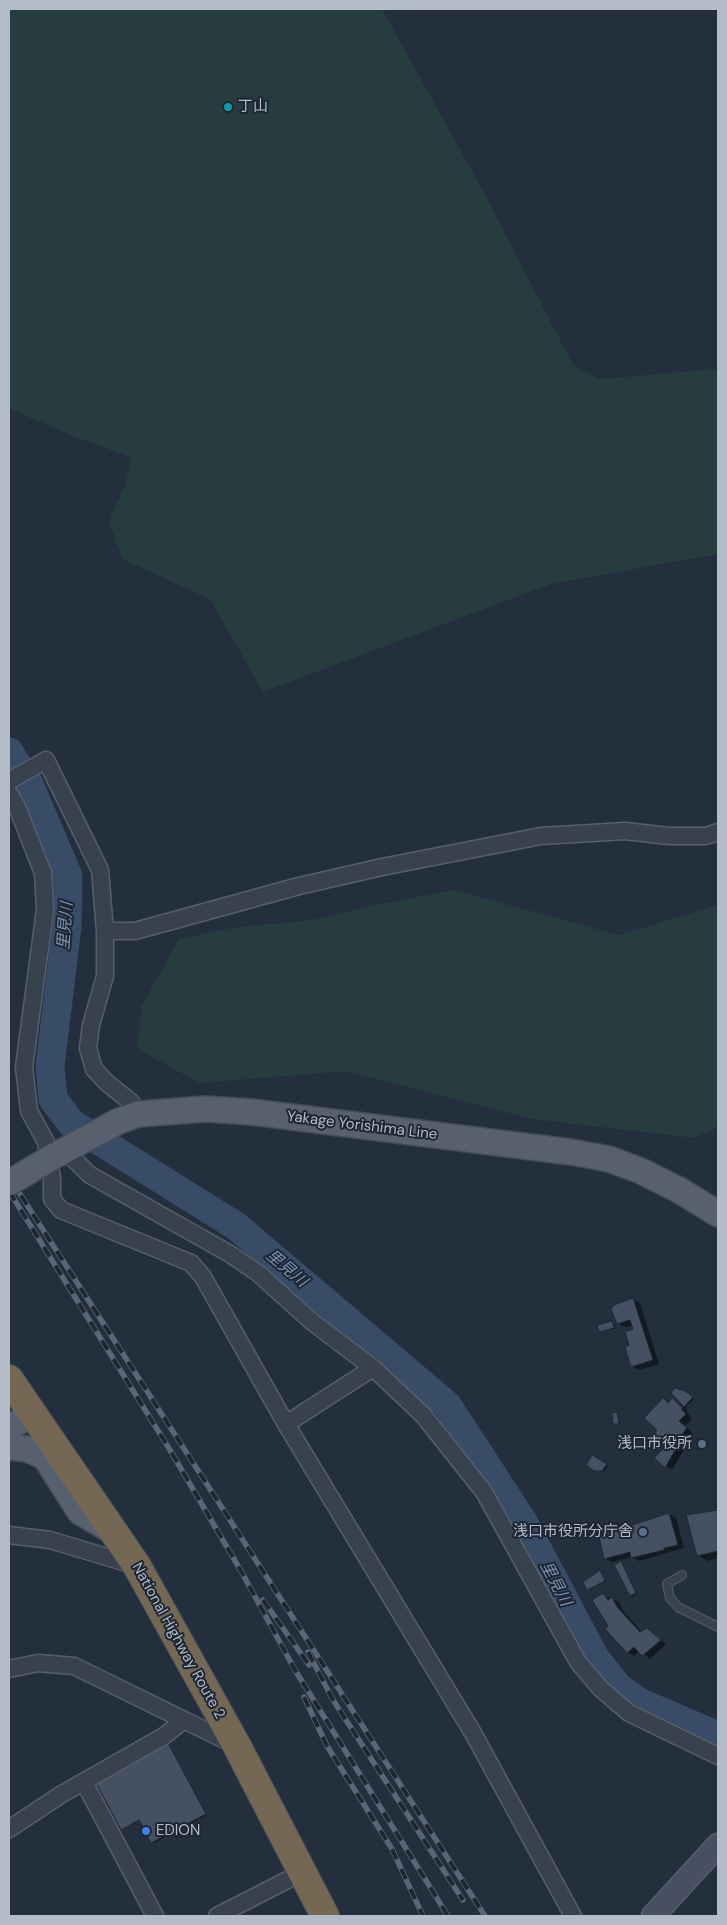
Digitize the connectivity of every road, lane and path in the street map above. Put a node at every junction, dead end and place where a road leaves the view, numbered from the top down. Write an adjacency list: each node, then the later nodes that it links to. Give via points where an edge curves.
1 (9, 781): 4 (street, via 46,760 100,870)
2 (9, 793): 12 (street, via 43,873 45,910 24,1067 29,1111 46,1142 52,1199 61,1210 190,1263 203,1277)
3 (718, 832): 4 (street, via 706,836 625,831 541,836 326,880 135,931)
4 (105, 931): 5 (street, via 105,976 88,1048 94,1069 131,1102)
5 (128, 1118): 6 (main road, Yakage Yorishima Line); 8 (main road, Yakage Yorishima Line, via 206,1109 252,1112 571,1152 641,1172)
6 (64, 1150): 7 (main road, Yakage Yorishima Line, bridge); 9 (street, via 90,1175 230,1254)
7 (9, 1183)
8 (718, 1214)
9 (373, 1368): 12 (street); 22 (street, via 423,1416 484,1492 578,1662 601,1689 629,1713)
10 (9, 1379): 11 (highway, National Highway Route 2)
11 (20, 1421): 14 (highway, National Highway Route 2)
12 (286, 1424): 30 (street, via 473,1734)
13 (9, 1447): 14 (main road, via 27,1448 45,1457 80,1512)
14 (116, 1533): 16 (highway, National Highway Route 2)
15 (9, 1535): 16 (street, via 50,1540)
16 (137, 1566): 21 (highway, National Highway Route 2)
17 (682, 1575): 18 (lane, via 667,1584 670,1598 683,1610)
18 (718, 1627)
19 (9, 1669): 20 (street, via 38,1663 74,1666)
20 (184, 1720): 21 (street); 23 (street, via 164,1736)
21 (237, 1746): 26 (highway, National Highway Route 2)
22 (718, 1756)
23 (84, 1782): 24 (street); 27 (street)
24 (9, 1829)
25 (718, 1845): 31 (main road)
26 (303, 1872): 28 (street); 29 (highway, National Highway Route 2)
27 (155, 1916)
28 (217, 1916)
29 (325, 1916)
30 (573, 1916)
31 (653, 1916)

